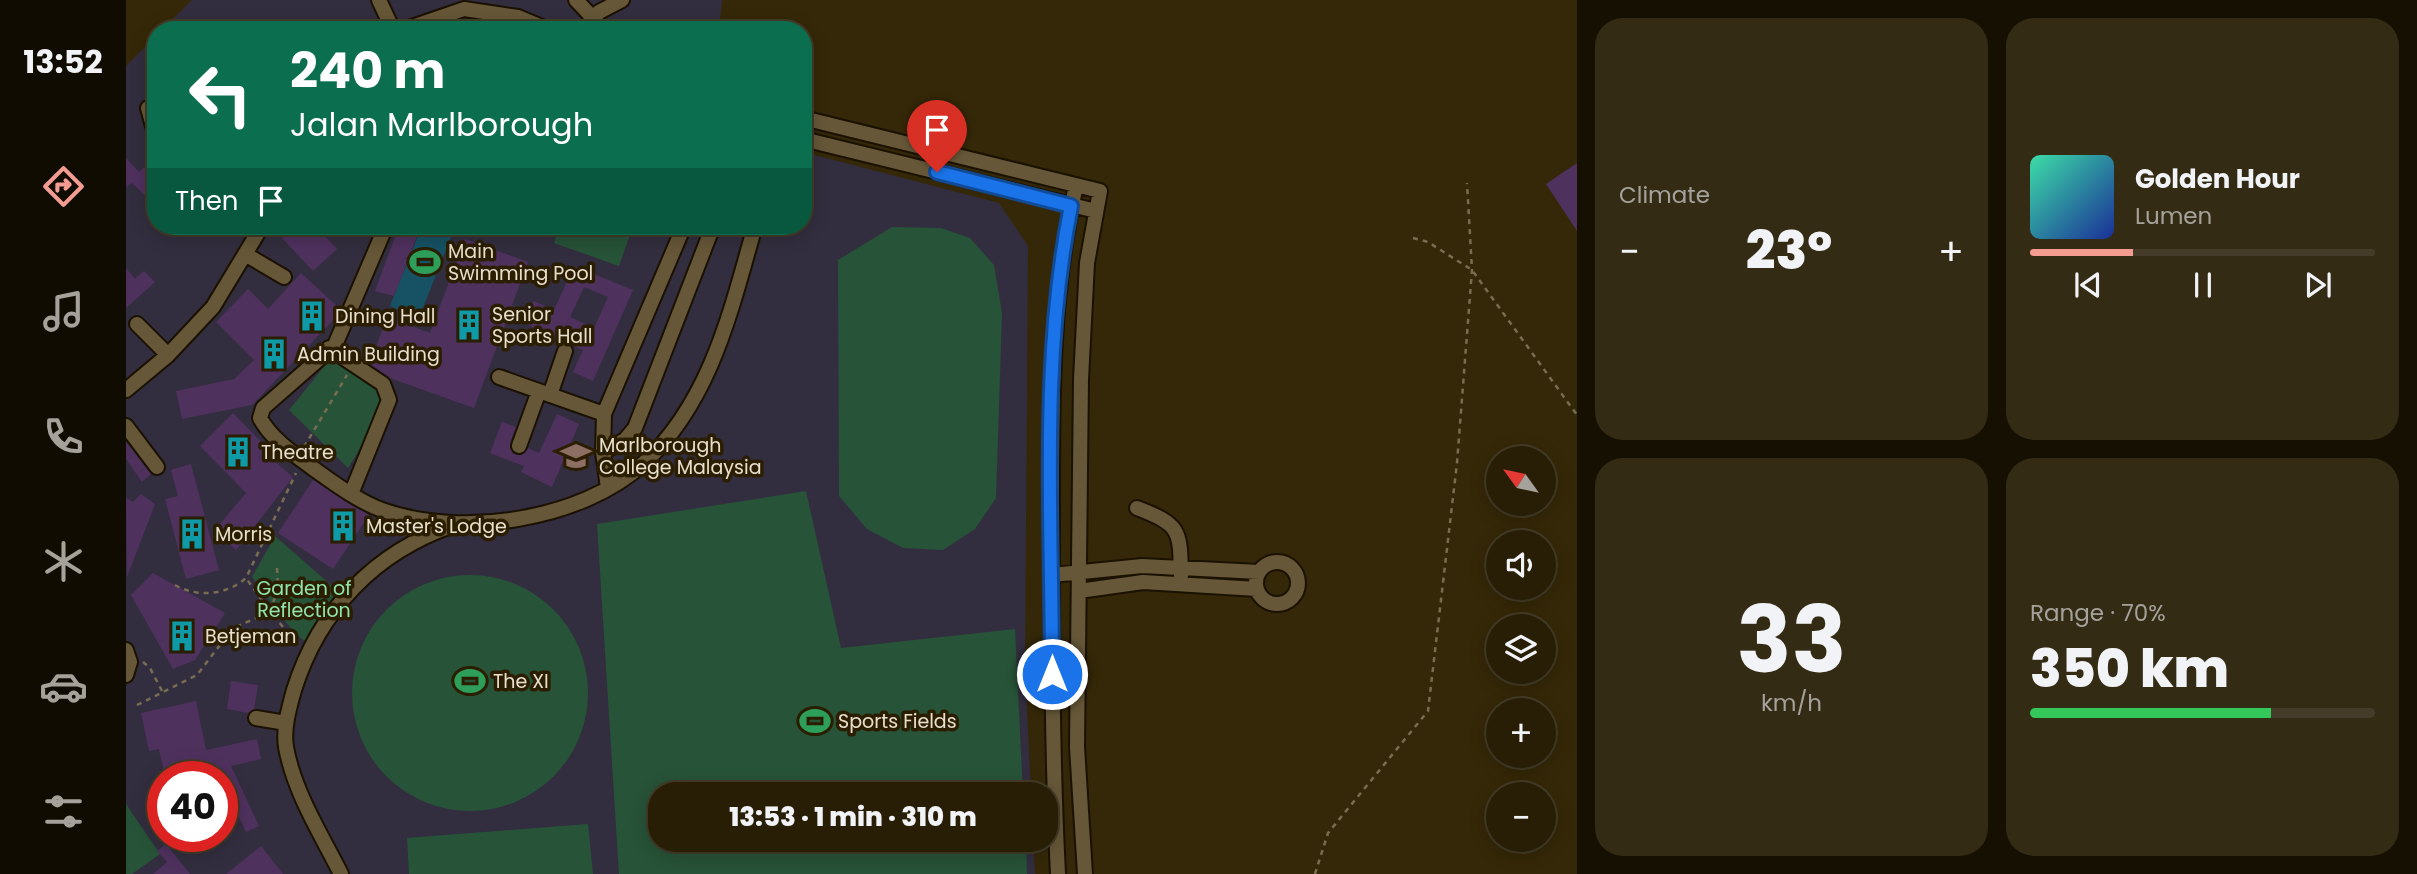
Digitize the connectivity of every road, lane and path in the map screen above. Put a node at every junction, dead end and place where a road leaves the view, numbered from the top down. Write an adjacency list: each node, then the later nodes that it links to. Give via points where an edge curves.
1 (379, 0): 5 (street)
2 (576, 0): 4 (street)
3 (622, 0): 4 (street)
4 (593, 18): 8 (street)
5 (389, 21)
6 (432, 21): 7 (street, via 464,9)
7 (528, 21)
8 (590, 21)
9 (812, 120): 12 (street)
10 (812, 141): 13 (street)
11 (1467, 183): 22 (path)
12 (1076, 186): 13 (street); 14 (street, via 1100,191)
13 (1071, 206): 14 (street); 49 (street, via 1061,256 1052,379)
14 (1096, 211): 47 (street, via 1087,263 1081,379)
15 (257, 235): 21 (street)
16 (382, 235): 25 (street, via 337,341)
17 (680, 235): 32 (street)
18 (710, 235): 36 (street, via 635,428 625,440)
19 (752, 235): 39 (street, via 719,349 691,404 643,464)
20 (1413, 238): 22 (path, via 1428,242)
21 (245, 254): 23 (street); 27 (street, via 213,307)
22 (1472, 270): 33 (path); 67 (path, via 1457,463 1428,711 1328,833)
23 (284, 277)
24 (137, 324): 27 (street)
25 (329, 348): 28 (street); 37 (street, via 263,408 260,418)
26 (565, 351): 31 (street)
27 (168, 355): 30 (street)
28 (353, 364): 37 (path); 40 (street, via 383,384 389,400)
29 (499, 377): 31 (street)
30 (126, 390)
31 (544, 393): 32 (street); 35 (street)
32 (604, 415): 36 (street)
33 (1577, 415)
34 (126, 426): 38 (street)
35 (519, 446)
36 (603, 452): 39 (street)
37 (298, 457): 40 (street); 50 (path, via 293,486)
38 (157, 467)
39 (608, 488): 42 (street, via 520,519)
40 (351, 494): 42 (street, via 380,510)
41 (1137, 508): 45 (street, via 1174,526 1181,539)
42 (455, 525): 58 (street, via 417,538 370,572 338,605)
43 (1152, 566): 45 (street); 47 (street); 51 (street)
44 (277, 568): 57 (path, via 278,588)
45 (1181, 568): 46 (street); 52 (street)
46 (1237, 570): 48 (street); 54 (street)
47 (1079, 572): 49 (street); 56 (street)
48 (1259, 572): 55 (street); 55 (street, via 1270,562 1284,562 1295,570 1298,583 1294,597 1281,604 1267,601)
49 (1052, 575): 65 (street)
50 (246, 578): 53 (path, via 237,586 202,594); 57 (path)
51 (1150, 582): 52 (street); 56 (street)
52 (1181, 584): 54 (street)
53 (176, 585)
54 (1236, 587): 55 (street)
55 (1257, 589)
56 (1079, 591): 66 (street, via 1077,747)
57 (270, 612): 58 (path); 60 (path, via 233,628 197,674)
58 (309, 653): 63 (street)
59 (127, 662): 60 (path, via 141,661 150,668)
60 (162, 691): 61 (path)
61 (137, 705)
62 (256, 718): 63 (street)
63 (286, 723): 64 (street, via 294,778)
64 (341, 874)
65 (1058, 874)
66 (1085, 874)
67 (1315, 874)

